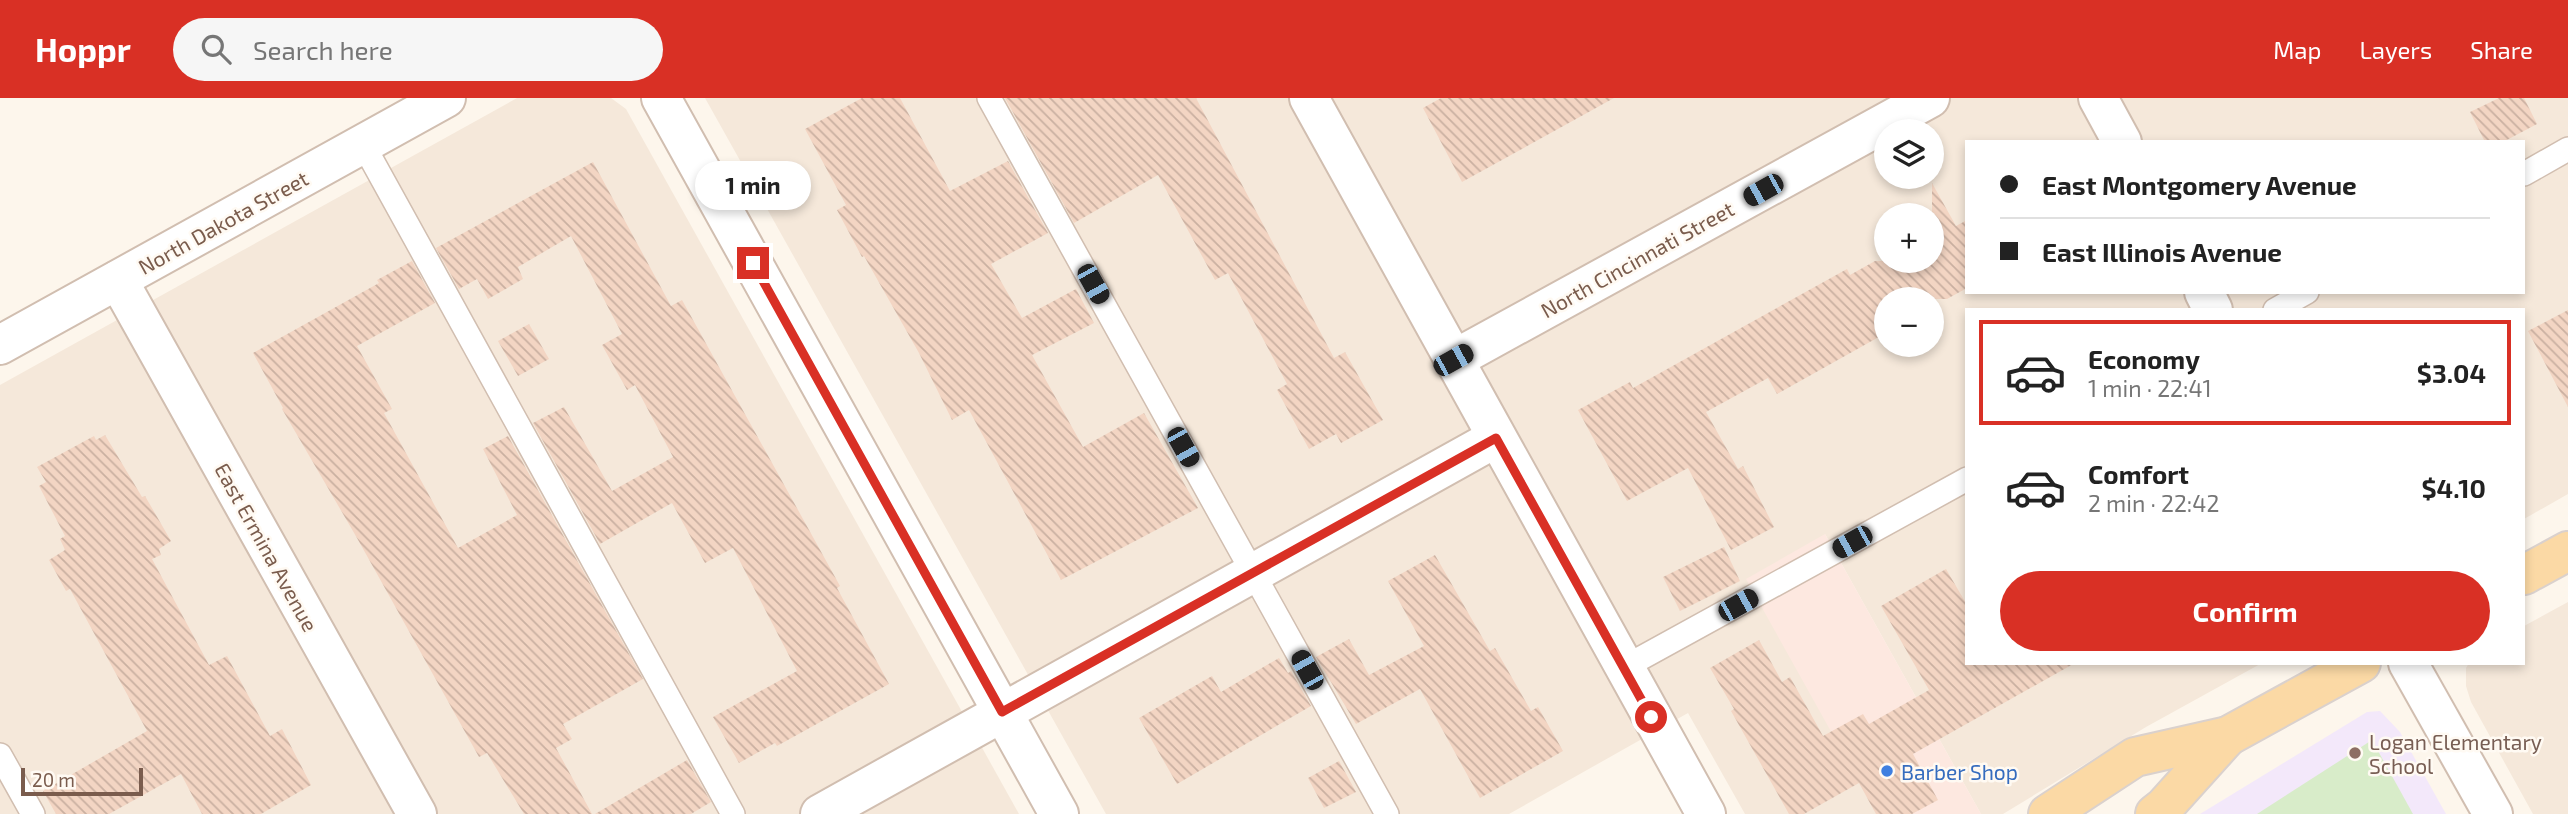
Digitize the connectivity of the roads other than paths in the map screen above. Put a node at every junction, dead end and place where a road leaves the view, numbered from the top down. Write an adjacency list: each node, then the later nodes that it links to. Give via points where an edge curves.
1 (661, 98): 24 (street)
2 (989, 98): 19 (lane)
3 (1309, 98): 15 (street)
4 (1930, 98): 15 (street, North Cincinnati Street)
5 (2098, 98): 7 (street)
6 (423, 103): 8 (street, North Dakota Street)
7 (2121, 140)
8 (363, 144): 11 (street, North Dakota Street); 29 (lane)
9 (2568, 149): 10 (lane)
10 (2525, 173)
11 (118, 280): 14 (street, North Dakota Street); 28 (street, East Ermina Avenue)
12 (2303, 294): 13 (lane)
13 (2279, 308)
14 (0, 345)
15 (1453, 360): 16 (street)
16 (1496, 438): 19 (street); 23 (street)
17 (1965, 480): 23 (lane)
18 (2568, 551): 20 (main road)
19 (1253, 573): 24 (street); 32 (lane)
20 (2525, 574)
21 (2357, 665): 25 (main road)
22 (2409, 665): 36 (street)
23 (1623, 668): 33 (street)
24 (1002, 712): 30 (street); 31 (street)
25 (2228, 736): 34 (main road, via 2135,757); 35 (main road)
26 (0, 755): 27 (lane)
27 (33, 814)
28 (417, 814)
29 (733, 814)
30 (820, 814)
31 (1059, 814)
32 (1387, 814)
33 (1706, 814)
34 (2048, 814)
35 (2155, 814)
36 (2493, 814)

